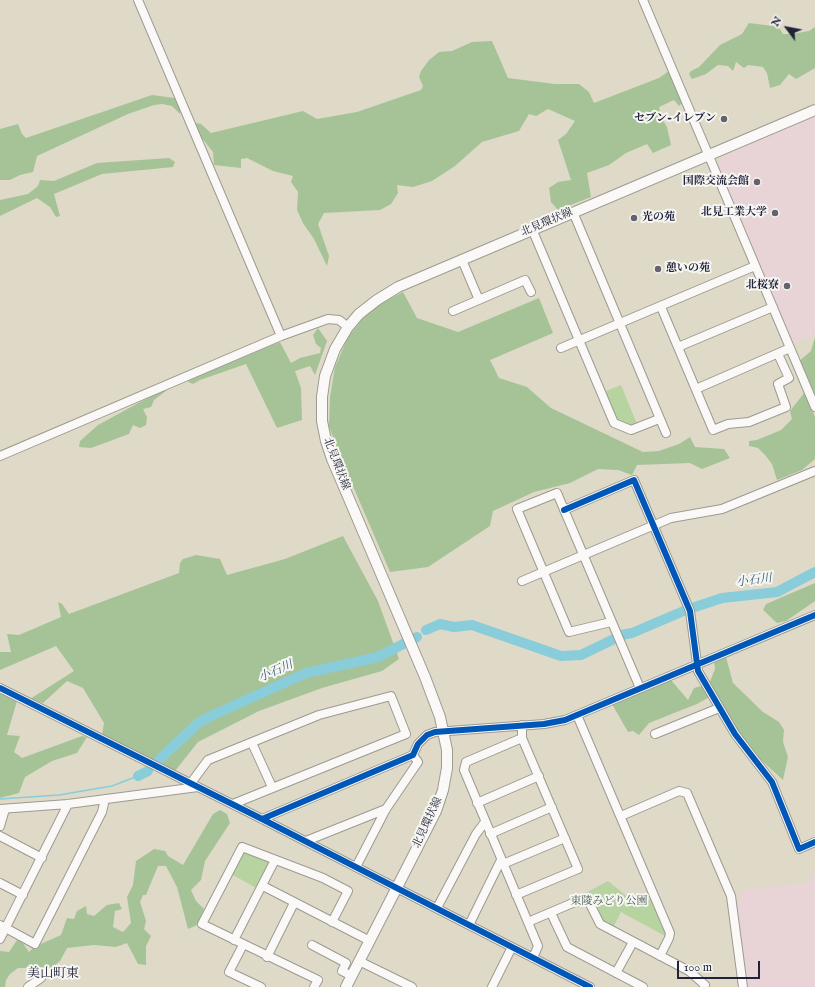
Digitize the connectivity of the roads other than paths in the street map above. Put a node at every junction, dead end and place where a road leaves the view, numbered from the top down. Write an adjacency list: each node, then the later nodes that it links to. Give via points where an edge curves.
1 (138, 0): 16 (street)
2 (643, 0): 4 (street)
3 (815, 110): 4 (main road, 北見環状線)
4 (708, 154): 5 (main road, 北見環状線); 8 (street)
5 (573, 212): 6 (main road, 北見環状線); 14 (street)
6 (532, 230): 7 (main road, 北見環状線); 17 (street)
7 (462, 260): 10 (street); 15 (main road, 北見環状線, via 398,287 376,300)
8 (755, 266): 11 (street); 12 (street)
9 (531, 292): 10 (street, via 526,280)
10 (479, 300): 13 (street)
11 (661, 307): 14 (street); 18 (street)
12 (773, 307): 18 (street); 20 (street)
13 (453, 311)
14 (620, 323): 17 (street); 24 (street)
15 (348, 327): 16 (street, via 339,320 328,319); 41 (main road, 北見環状線, via 325,376 322,397 324,428 332,459 425,677)
16 (281, 336): 26 (street)
17 (578, 341): 19 (street); 24 (street, via 614,423 631,430)
18 (678, 347): 22 (street)
19 (561, 348)
20 (790, 348): 21 (street); 23 (street)
21 (778, 354): 22 (street); 22 (street, via 789,378 778,384 786,407 749,422 728,424 713,430)
22 (696, 389)
23 (815, 407)
24 (659, 419): 25 (street)
25 (666, 433)
26 (0, 456)
27 (815, 471): 29 (street, via 722,509 671,518)
28 (564, 510): 29 (street, via 634,480); 30 (street); 31 (street, via 557,493 518,509)
29 (652, 526): 30 (street); 35 (street, via 690,611)
30 (584, 554): 31 (street); 34 (street)
31 (544, 572): 32 (street); 34 (street, via 570,632)
32 (522, 581)
33 (815, 615): 35 (street)
34 (612, 622): 37 (street)
35 (697, 664): 37 (street); 38 (street, via 698,671)
36 (0, 688): 47 (street)
37 (640, 688): 39 (street)
38 (719, 708): 42 (street); 64 (street, via 735,734 772,782 799,849)
39 (577, 715): 40 (street, via 565,720); 56 (street)
40 (522, 725): 41 (street); 43 (street)
41 (444, 731): 45 (street, via 427,735 418,744); 71 (main road, 北見環状線, via 447,768 443,790 436,811)
42 (655, 734)
43 (522, 738): 46 (street); 50 (street, via 466,762 464,770)
44 (252, 743): 47 (street, via 208,760); 48 (street); 48 (street, via 319,715 390,696 406,734)
45 (413, 755): 55 (street, via 418,762); 57 (street)
46 (539, 776): 50 (street); 53 (street)
47 (195, 785): 49 (street); 52 (street)
48 (272, 788): 52 (street)
49 (105, 799): 51 (street); 80 (street, via 102,812 35,944)
50 (477, 803): 58 (street)
51 (68, 804): 54 (street); 65 (street)
52 (233, 804): 57 (street)
53 (552, 807): 60 (street); 62 (street)
54 (3, 809): 59 (street)
55 (386, 809): 63 (street); 68 (street)
56 (621, 816): 89 (street, via 670,933); 105 (street, via 679,791 688,794 731,896)
57 (262, 819): 63 (street)
58 (485, 822): 60 (street); 75 (street, via 476,834)
59 (0, 826)
60 (490, 834): 67 (street)
61 (0, 836): 65 (street)
62 (565, 838): 67 (street); 73 (street, via 578,869)
63 (306, 841): 68 (street)
64 (815, 842)
65 (42, 858): 72 (street)
66 (275, 860): 70 (street); 77 (street, via 323,878 348,891); 82 (street, via 242,847 202,924)
67 (502, 862): 73 (street); 79 (street)
68 (356, 866): 71 (street)
69 (0, 883): 72 (street)
70 (263, 886): 74 (street); 82 (street)
71 (397, 888): 75 (street); 83 (main road, 北見環状線)
72 (23, 895): 80 (street)
73 (516, 895): 78 (street)
74 (294, 903): 77 (street); 88 (street)
75 (437, 908): 79 (street)
76 (551, 913): 78 (street); 84 (street, via 582,899 589,902 600,924); 92 (street, via 567,947)
77 (332, 922): 83 (street)
78 (528, 922): 90 (street, via 538,946)
79 (469, 925): 87 (street)
80 (3, 927): 81 (street)
81 (0, 939)
82 (234, 940): 85 (street)
83 (370, 941): 91 (main road, 北見環状線)
84 (633, 942): 89 (street); 92 (street)
85 (244, 945): 88 (street); 97 (street, via 229,972)
86 (312, 945): 93 (street, via 346,963 342,972)
87 (512, 947): 90 (street); 101 (street)
88 (267, 956): 98 (street, via 318,980)
89 (660, 956): 104 (street, via 689,971 705,985)
90 (533, 958): 102 (street)
91 (360, 961): 93 (main road, 北見環状線); 95 (street)
92 (616, 973): 103 (street)
93 (352, 976): 99 (main road, 北見環状線)
94 (41, 978): 96 (street)
95 (401, 984): 100 (street)
96 (28, 987)
97 (261, 987)
98 (314, 987)
99 (346, 987)
100 (412, 987)
101 (492, 987)
102 (590, 987)
103 (643, 987)
104 (704, 987)
105 (743, 987)

